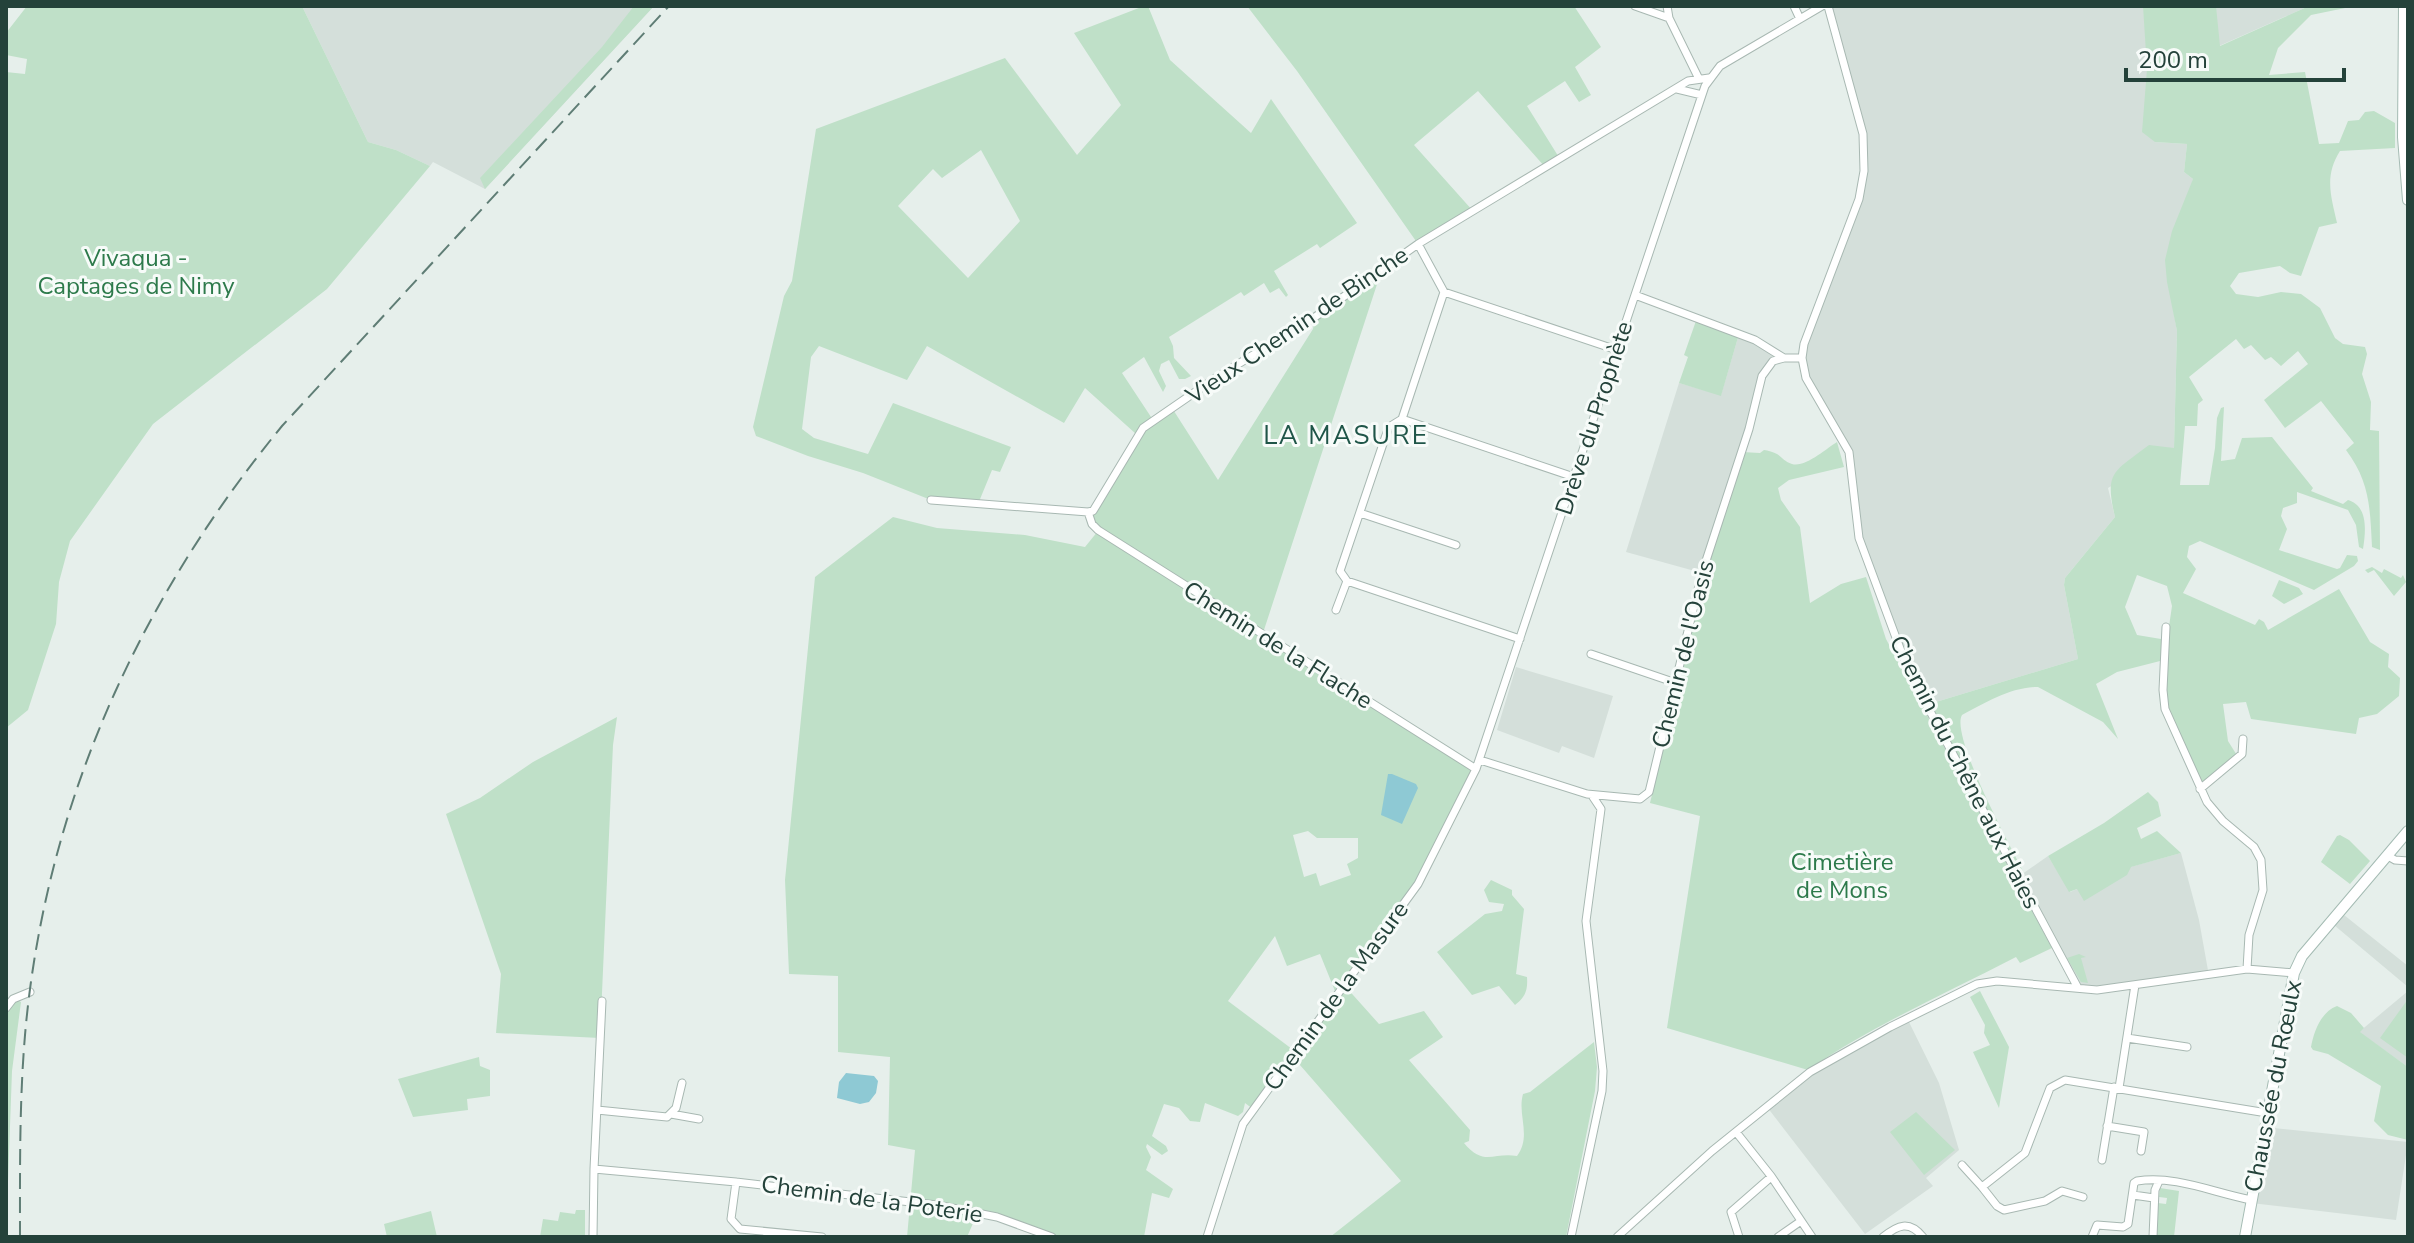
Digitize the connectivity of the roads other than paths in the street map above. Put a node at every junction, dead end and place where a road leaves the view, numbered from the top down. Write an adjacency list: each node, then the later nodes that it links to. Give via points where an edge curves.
1 (1635, 6): 6 (street)
2 (1667, 6): 6 (street)
3 (1794, 6): 7 (street)
4 (1825, 6): 7 (street); 18 (street, via 1863,134 1864,171 1859,199)
5 (2404, 6): 12 (main road)
6 (1669, 18): 9 (street)
7 (1800, 19): 8 (street, via 1720,66)
8 (1709, 78): 9 (street, Vieux Chemin de Binche); 11 (street, Drève du Prophète)
9 (1699, 79): 10 (street, Vieux Chemin de Binche)
10 (1675, 89): 11 (street); 13 (street, Vieux Chemin de Binche)
11 (1702, 95): 15 (street, Drève du Prophète)
12 (2408, 200)
13 (1418, 244): 14 (street); 22 (street, Vieux Chemin de Binche, via 1143,428 1097,506)
14 (1444, 292): 16 (street); 19 (street)
15 (1635, 295): 16 (street, Drève du Prophète); 17 (street, via 1755,340)
16 (1617, 350): 20 (street, Drève du Prophète)
17 (1784, 358): 18 (street); 30 (street, Chemin de l'Oasis, via 1773,361 1762,376 1702,573)
18 (1802, 358): 42 (street, Chemin du Chêne aux Haies, via 1806,378 1849,452 1859,538 1908,670)
19 (1402, 419): 20 (street); 23 (street, via 1389,427)
20 (1574, 477): 28 (street, Drève du Prophète)
21 (931, 500): 22 (street)
22 (1088, 512): 33 (street, Chemin de la Flache, via 1098,530)
23 (1360, 513): 24 (street); 25 (street, via 1340,571)
24 (1456, 545)
25 (1347, 581): 26 (street); 28 (street)
26 (1336, 610)
27 (2166, 627): 34 (street, via 2165,709)
28 (1520, 639): 32 (street, Drève du Prophète)
29 (1591, 654): 30 (street)
30 (1676, 683): 35 (street, Chemin de l'Oasis, via 1649,792 1635,800)
31 (2243, 739): 34 (street, via 2242,754)
32 (1480, 760): 33 (street, Chemin de la Masure); 35 (street, Chemin de l'Oasis)
33 (1476, 769): 72 (street, Chemin de la Masure, via 1418,884 1243,1124)
34 (2200, 789): 39 (street, via 2261,860 2263,890 2249,935)
35 (1587, 794): 73 (street, via 1601,809 1586,921 1603,1071)
36 (2408, 831): 37 (main road, Chaussée du Rœulx)
37 (2388, 856): 38 (street); 40 (main road, Chaussée du Rœulx, via 2302,956)
38 (2408, 861)
39 (2247, 969): 40 (street); 41 (street)
40 (2294, 973): 51 (main road, Chaussée du Rœulx)
41 (2135, 985): 42 (street); 46 (street)
42 (2078, 988): 55 (street, via 1977,984 1835,1056)
43 (30, 992): 45 (street)
44 (602, 1001): 50 (street)
45 (6, 1008)
46 (2127, 1038): 47 (street); 49 (street)
47 (2187, 1047)
48 (682, 1083): 52 (street)
49 (2116, 1088): 51 (street); 54 (street); 63 (street, via 2065,1080 2054,1085 2025,1153)
50 (597, 1110): 52 (street); 59 (street)
51 (2267, 1113): 67 (main road, Chaussée du Rœulx)
52 (671, 1114): 53 (street)
53 (699, 1119)
54 (2107, 1126): 56 (street, via 2144,1132); 57 (street)
55 (1736, 1132): 60 (street); 74 (street)
56 (2141, 1151)
57 (2102, 1160)
58 (1962, 1165): 63 (street)
59 (594, 1169): 62 (street, Chemin de la Poterie); 69 (street)
60 (1771, 1177): 68 (street); 75 (street, via 1731,1212)
61 (2159, 1181): 64 (street, via 2137,1181); 66 (street); 67 (street, via 2205,1186 2220,1195)
62 (736, 1182): 70 (street, Chemin de la Poterie, via 731,1219 740,1229); 71 (street, Chemin de la Poterie, via 969,1210)
63 (1982, 1187): 65 (street, via 2004,1210 2045,1201 2062,1191)
64 (2133, 1195): 66 (street); 80 (street, via 2129,1221 2123,1227 2097,1225)
65 (2083, 1197)
66 (2154, 1198): 81 (street)
67 (2252, 1200): 82 (main road, Chaussée du Rœulx)
68 (1801, 1221): 76 (street); 77 (street)
69 (593, 1237)
70 (822, 1237)
71 (1052, 1237)
72 (1207, 1237)
73 (1571, 1237)
74 (1617, 1237)
75 (1739, 1237)
76 (1778, 1237)
77 (1812, 1237)
78 (1883, 1237): 79 (street, via 1903,1224)
79 (1923, 1237)
80 (2092, 1237)
81 (2153, 1237)
82 (2245, 1237)

